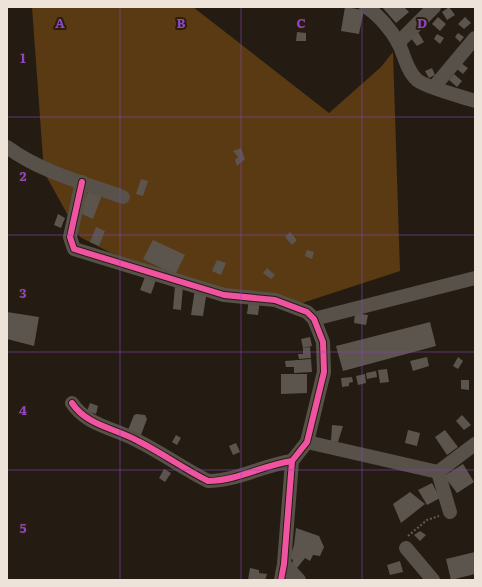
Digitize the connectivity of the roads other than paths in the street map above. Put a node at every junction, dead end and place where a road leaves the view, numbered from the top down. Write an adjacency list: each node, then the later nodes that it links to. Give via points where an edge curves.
1 (366, 7): 4 (street, via 375,13)
2 (434, 7): 4 (street)
3 (475, 38): 5 (street)
4 (398, 43): 5 (street, via 416,79 424,85)
5 (434, 87): 6 (street)
6 (475, 101)
7 (7, 147): 8 (street, via 51,171)
8 (82, 182): 9 (street); 11 (street, via 70,237 74,248 224,295 275,300 307,312)
9 (123, 197)
10 (475, 278): 11 (street)
11 (314, 319): 13 (street, via 323,342 324,372)
12 (72, 403): 15 (street, via 78,413 97,424 136,439 208,481 220,481 275,463)
13 (307, 442): 15 (street); 16 (street)
14 (475, 444): 16 (street)
15 (292, 461): 19 (street)
16 (438, 472): 17 (street)
17 (450, 512)
18 (406, 548): 22 (street)
19 (284, 564): 20 (street); 21 (street)
20 (281, 580)
21 (299, 580)
22 (434, 580)

